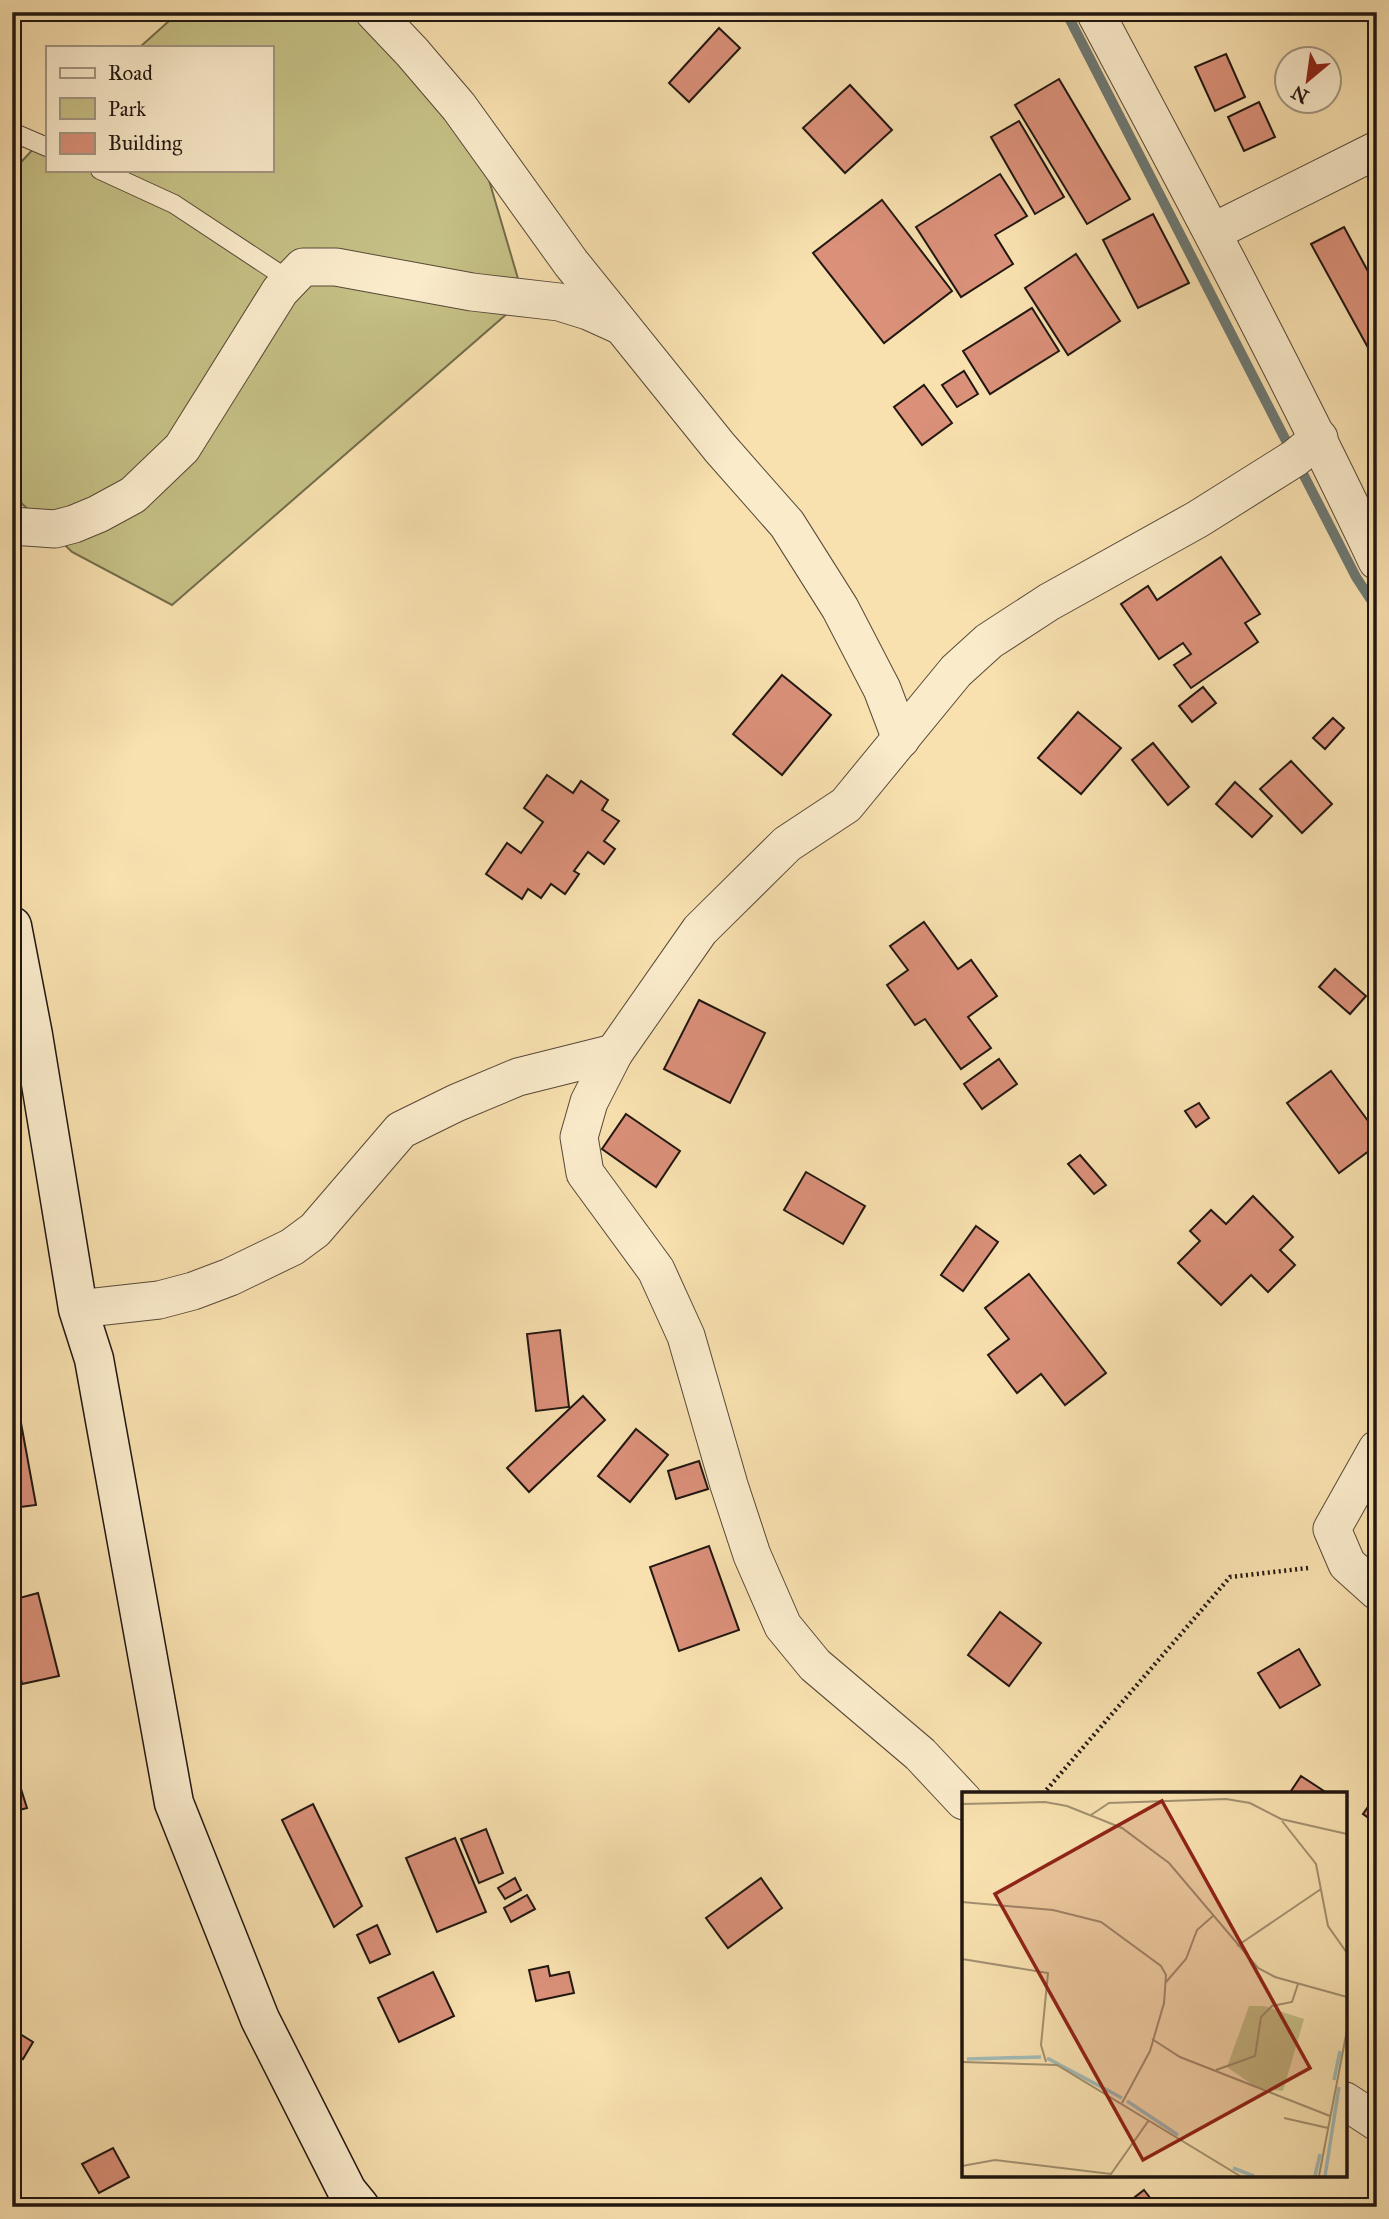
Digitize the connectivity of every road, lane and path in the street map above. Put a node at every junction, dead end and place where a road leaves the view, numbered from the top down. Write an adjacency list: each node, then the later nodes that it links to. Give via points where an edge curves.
1 (374, 12): 9 (street, via 459,107)
2 (1095, 12): 7 (street)
3 (12, 132): 4 (lane)
4 (46, 147)
5 (1377, 150): 7 (street)
6 (104, 172): 8 (lane, via 174,204)
7 (1213, 232): 10 (street)
8 (289, 280): 9 (street, via 304,267 336,267 567,304); 11 (street, via 182,448 133,495 55,529)
9 (623, 328): 13 (street, via 787,524 840,608 883,689)
10 (1319, 438): 12 (street); 13 (street, via 1199,519 1049,602 989,641 956,671)
11 (12, 526)
12 (1377, 561)
13 (901, 739): 16 (street, via 846,805 787,844 700,930)
14 (12, 926): 15 (street)
15 (23, 1034): 17 (street)
16 (614, 1053): 17 (street, via 518,1077 401,1130 315,1230 292,1247 230,1277 159,1300); 22 (street, via 589,1102 579,1137 585,1173 656,1270 686,1336 752,1555 783,1626 815,1665 920,1754)
17 (78, 1309): 25 (street, via 94,1359 174,1803 260,2019 347,2191)
18 (1377, 1449): 19 (street, via 1332,1529)
19 (1347, 1564): 20 (street); 21 (path, via 1230,1577)
20 (1377, 1591)
21 (1045, 1792)
22 (962, 1799)
23 (1347, 2102): 24 (street)
24 (1377, 2122)
25 (360, 2207)

